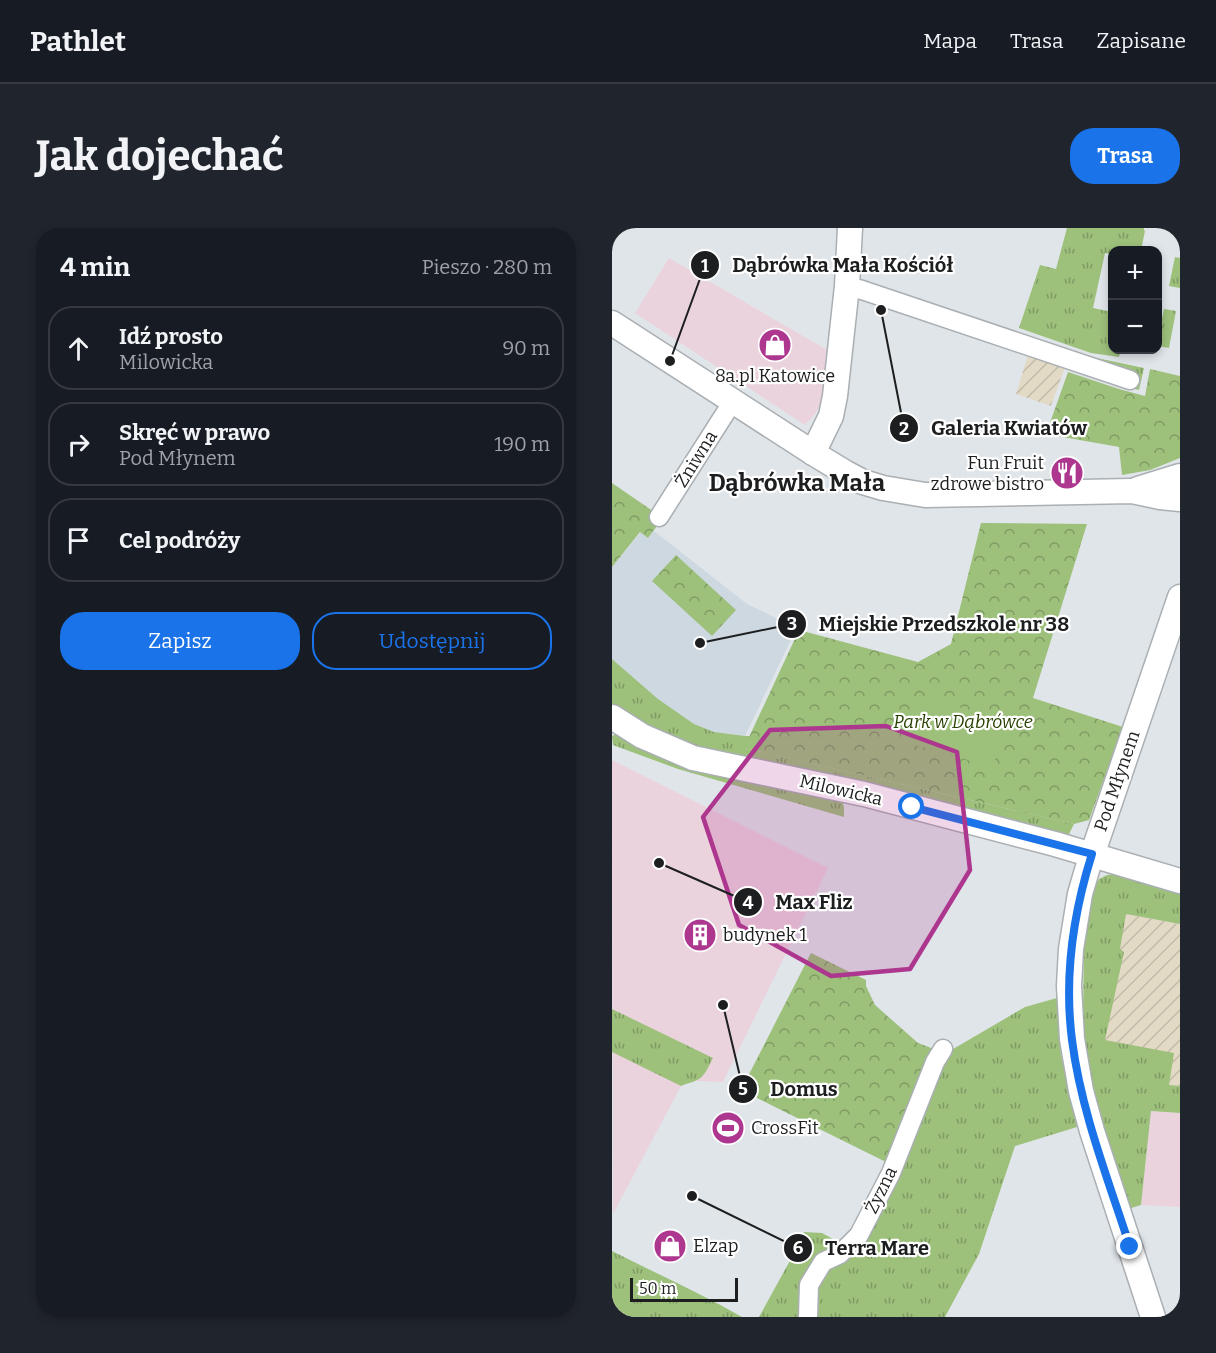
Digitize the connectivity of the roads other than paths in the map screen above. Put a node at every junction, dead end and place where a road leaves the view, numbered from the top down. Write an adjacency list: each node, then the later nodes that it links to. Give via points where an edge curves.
1 (850, 228): 2 (street)
2 (847, 286): 4 (street); 6 (street, via 831,416)
3 (612, 323): 5 (street)
4 (1130, 380)
5 (733, 401): 6 (street); 11 (street, Żniwna)
6 (813, 453): 8 (street, via 863,482 918,494)
7 (1180, 478): 8 (street); 9 (street)
8 (1132, 491): 10 (street)
9 (1180, 493)
10 (1180, 499)
11 (659, 517)
12 (1180, 597): 14 (street, Pod Młynem)
13 (612, 717): 14 (street, Milowicka, via 642,736 693,758 864,794)
14 (1092, 854): 15 (street, Milowicka); 18 (street, Pod Młynem, via 1080,894 1071,949 1072,1039 1092,1131)
15 (1180, 881)
16 (943, 1049): 17 (street, Żyzna, via 891,1173 859,1235 840,1254 823,1262 810,1285)
17 (808, 1317)
18 (1153, 1317)

